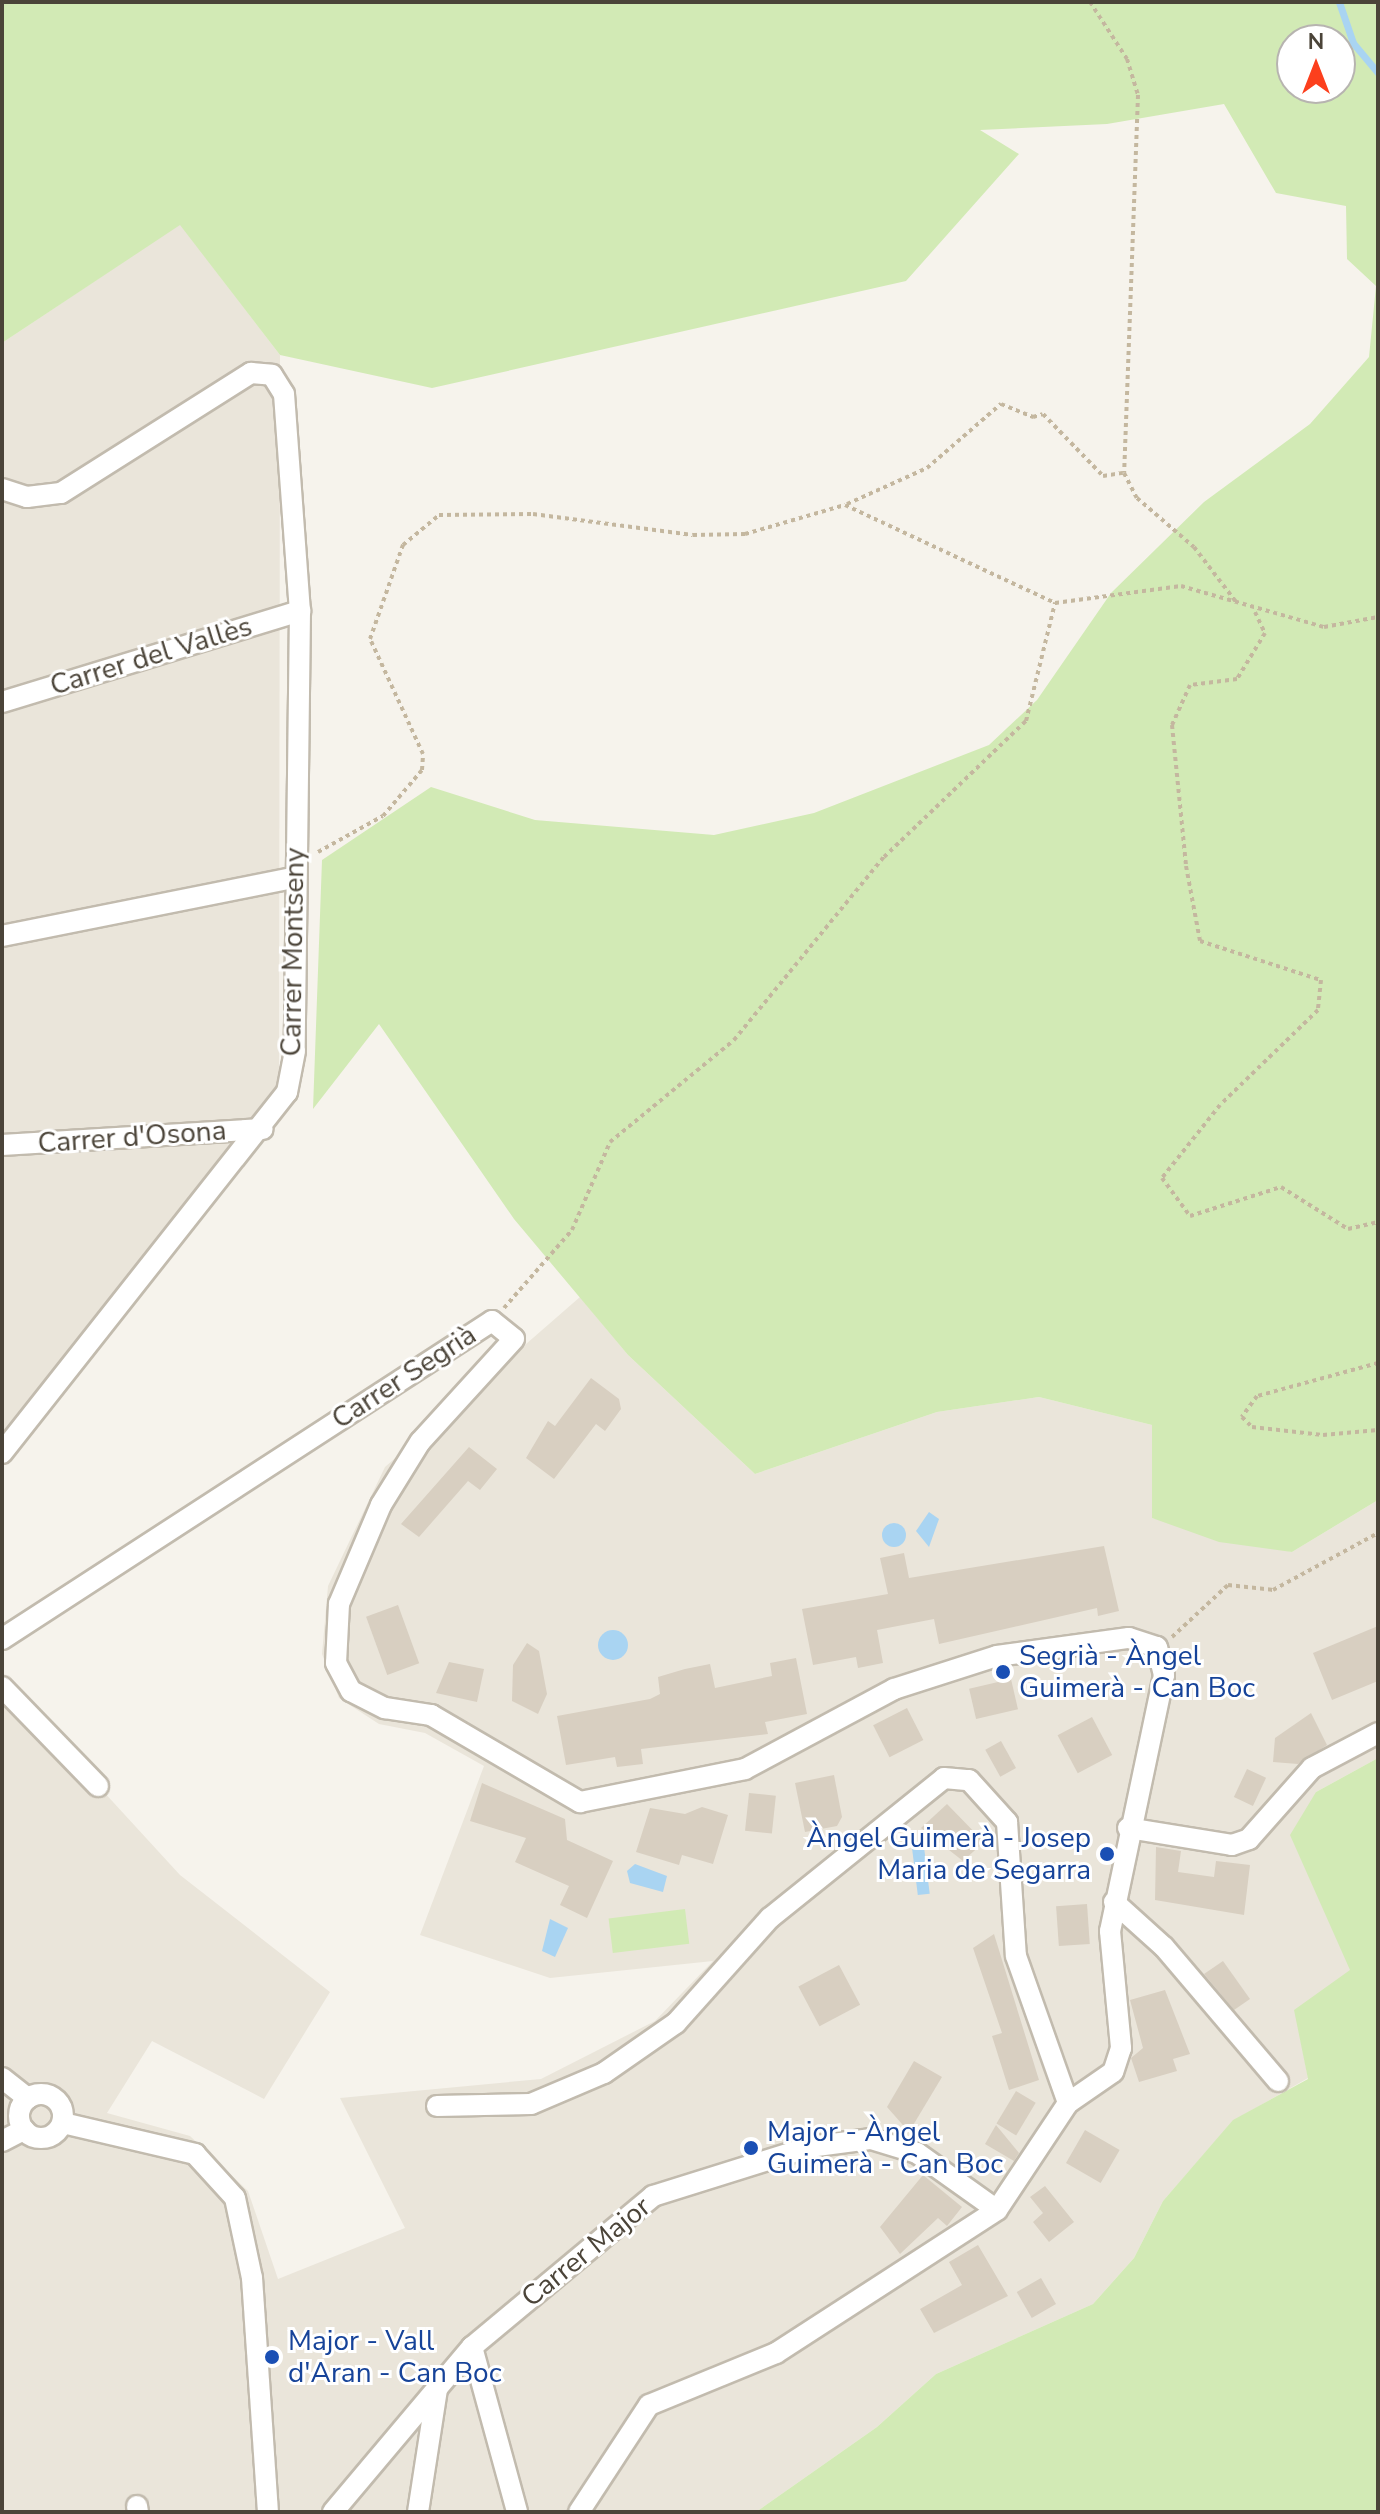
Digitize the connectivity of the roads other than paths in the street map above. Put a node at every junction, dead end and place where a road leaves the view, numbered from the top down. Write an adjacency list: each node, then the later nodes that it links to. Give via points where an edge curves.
1 (2, 489): 2 (street, Carrer Montseny, via 27,497 61,493 251,373 272,375 284,394)
2 (300, 611): 3 (street, Carrer del Vallès); 4 (street, Carrer Montseny)
3 (2, 702)
4 (293, 870): 5 (street); 6 (street, Carrer Montseny, via 295,1051 287,1092)
5 (2, 936)
6 (263, 1129): 7 (street, Carrer d'Osona); 8 (street, Carrer Montseny)
7 (2, 1145)
8 (2, 1453)
9 (2, 1639): 13 (street, Carrer Segrià, via 492,1321 514,1339 420,1442 381,1505 339,1604 336,1663 351,1691 385,1708 431,1715 580,1802 745,1769 894,1689 997,1656 1129,1638 1157,1647 1164,1675)
10 (2, 1687): 12 (street)
11 (1378, 1733): 13 (street, via 1312,1768 1249,1839 1232,1845)
12 (98, 1786)
13 (1128, 1828): 14 (street)
14 (1114, 1902): 16 (street, via 1164,1947); 18 (street, via 1118,2061 1105,2081)
15 (2, 2078): 17 (street)
16 (1278, 2081)
17 (28, 2098): 20 (street, via 55,2098); 21 (street, via 19,2114)
18 (1068, 2103): 19 (street, via 1016,1956 1007,1822 990,1795 969,1780 944,1778 770,1918 676,2023 604,2073 531,2104); 23 (street)
19 (437, 2106)
20 (63, 2123): 21 (street, via 45,2139); 26 (street, via 195,2154 235,2198 252,2278)
21 (24, 2130): 22 (street)
22 (2, 2141)
23 (997, 2210): 24 (street, Carrer Major, via 893,2143 842,2140 756,2161 653,2196); 30 (street, via 776,2353 649,2405)
24 (472, 2347): 25 (street, Carrer Major); 29 (street)
25 (438, 2383): 27 (street, Carrer Major); 28 (street, via 435,2440)
26 (268, 2512)
27 (333, 2512)
28 (418, 2512)
29 (517, 2512)
30 (579, 2512)

